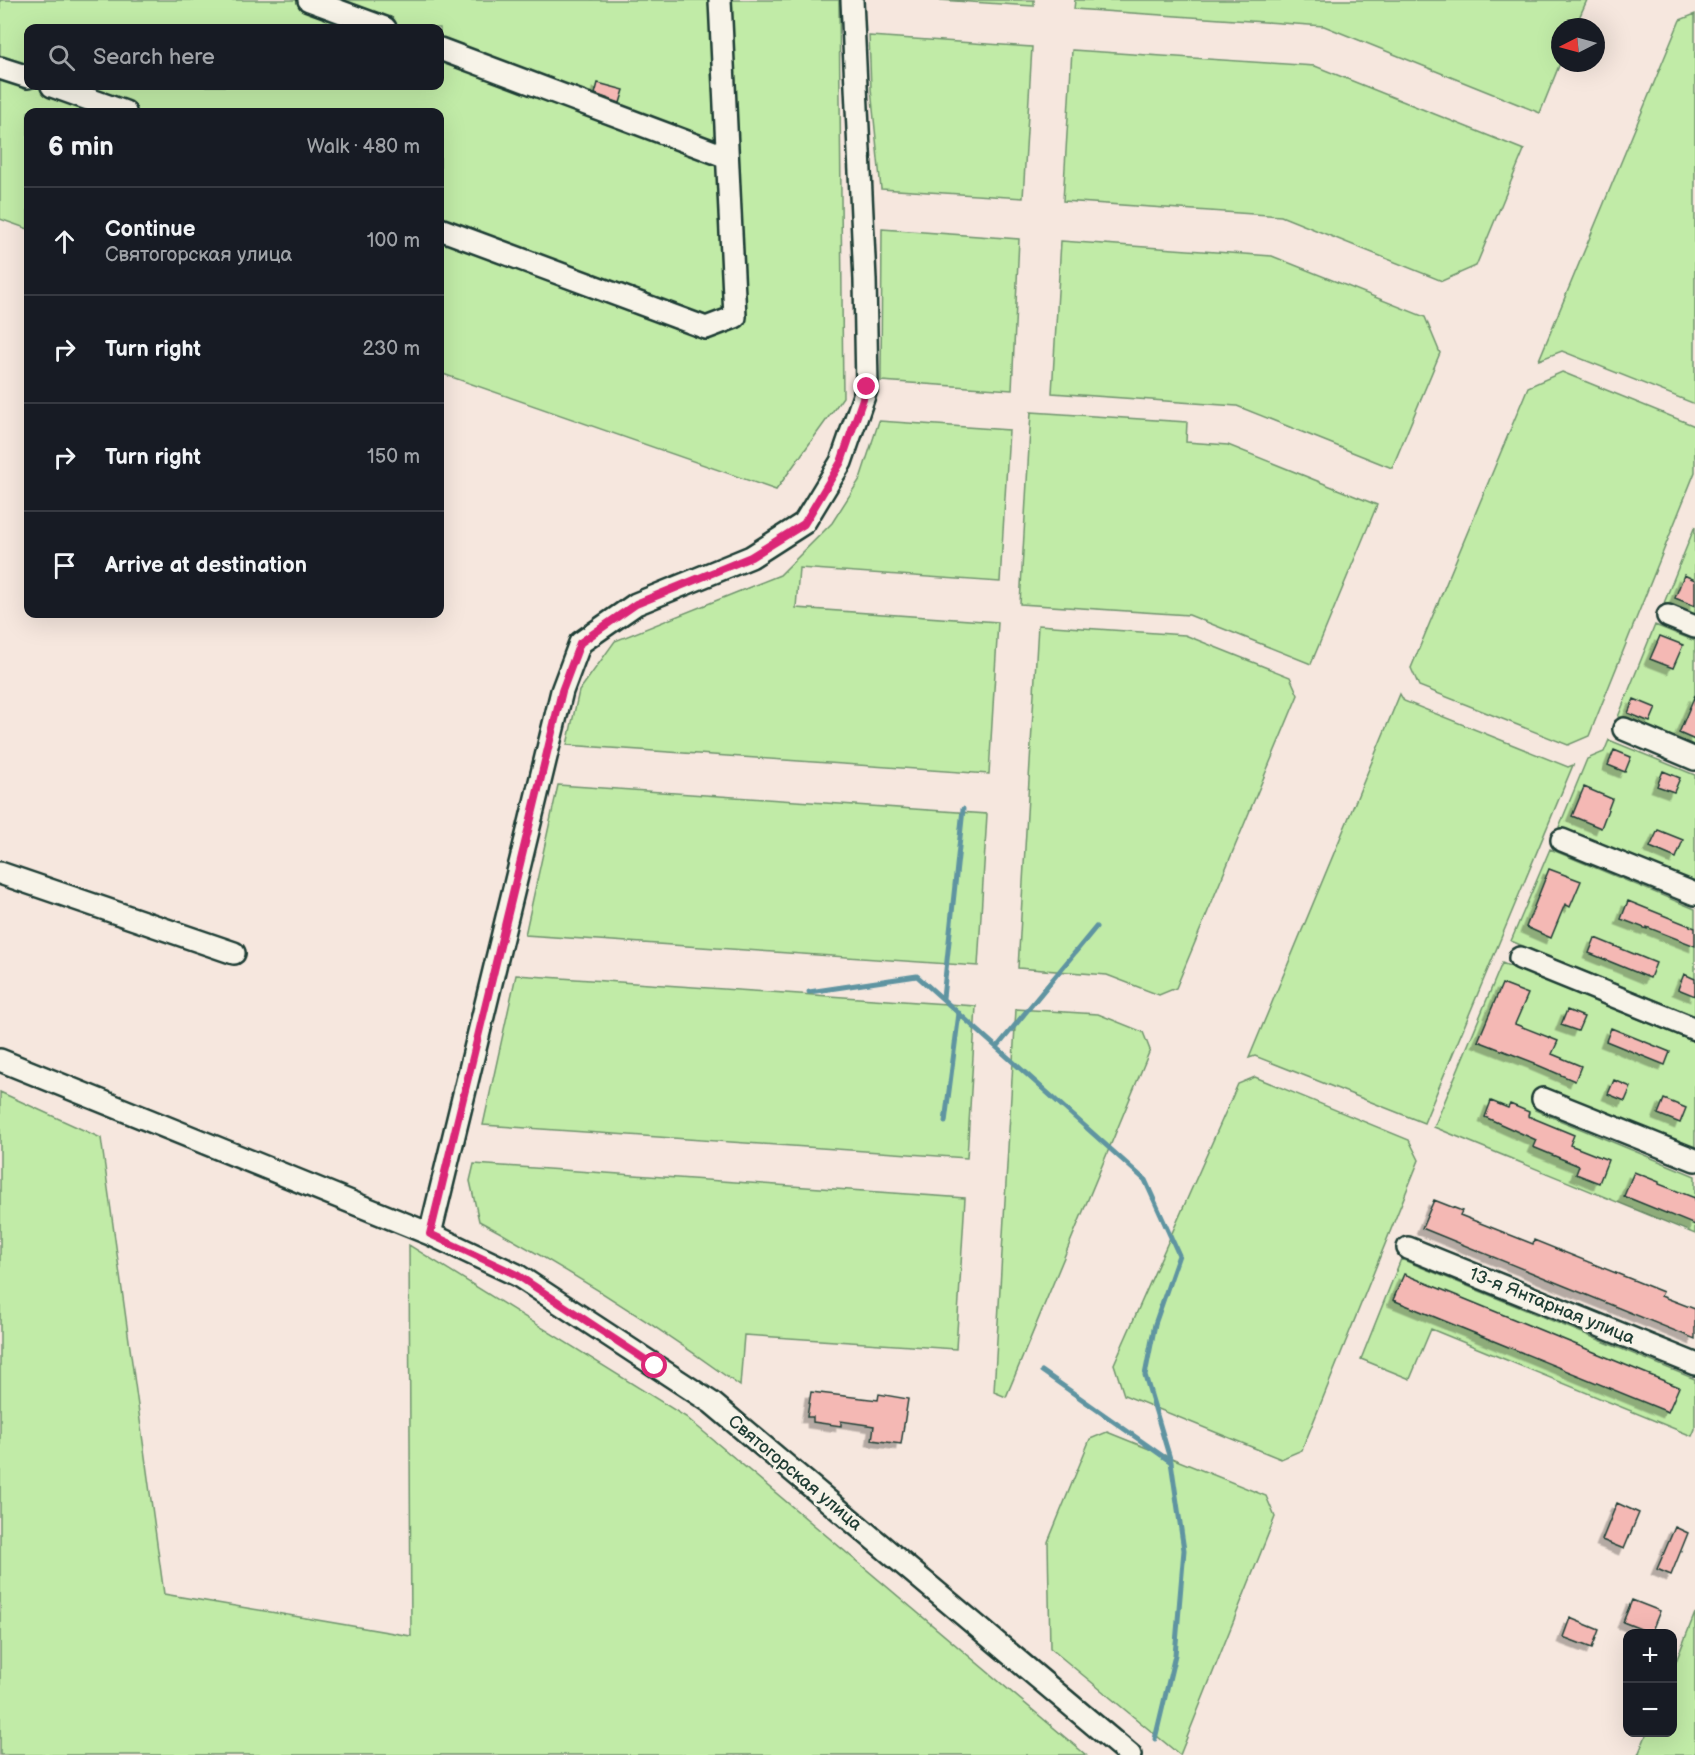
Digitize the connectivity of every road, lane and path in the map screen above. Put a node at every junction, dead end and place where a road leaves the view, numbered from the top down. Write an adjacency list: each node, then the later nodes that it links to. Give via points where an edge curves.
1 (309, 0): 4 (street)
2 (720, 0): 10 (street)
3 (852, 0): 25 (street, via 867,387 841,462 804,524 751,557 636,604 580,643 562,691)
4 (374, 24)
5 (444, 51): 10 (street)
6 (0, 68): 7 (street)
7 (24, 76)
8 (63, 90): 9 (street)
9 (114, 108)
10 (727, 157): 11 (street, via 735,317 706,328)
11 (444, 230)
12 (1668, 616): 13 (street)
13 (1695, 627)
14 (1624, 729): 15 (street)
15 (1695, 759)
16 (1562, 840): 18 (street)
17 (0, 873): 19 (street)
18 (1695, 894)
19 (234, 953)
20 (1520, 958): 21 (street)
21 (1695, 1029)
22 (0, 1060): 25 (street, Святогорская улица)
23 (1543, 1099): 24 (street)
24 (1695, 1160)
25 (430, 1234): 28 (street, Святогорская улица, via 517,1275 712,1403)
26 (1408, 1248): 27 (street, 13-я Янтарная улица)
27 (1695, 1364)
28 (1130, 1755)

